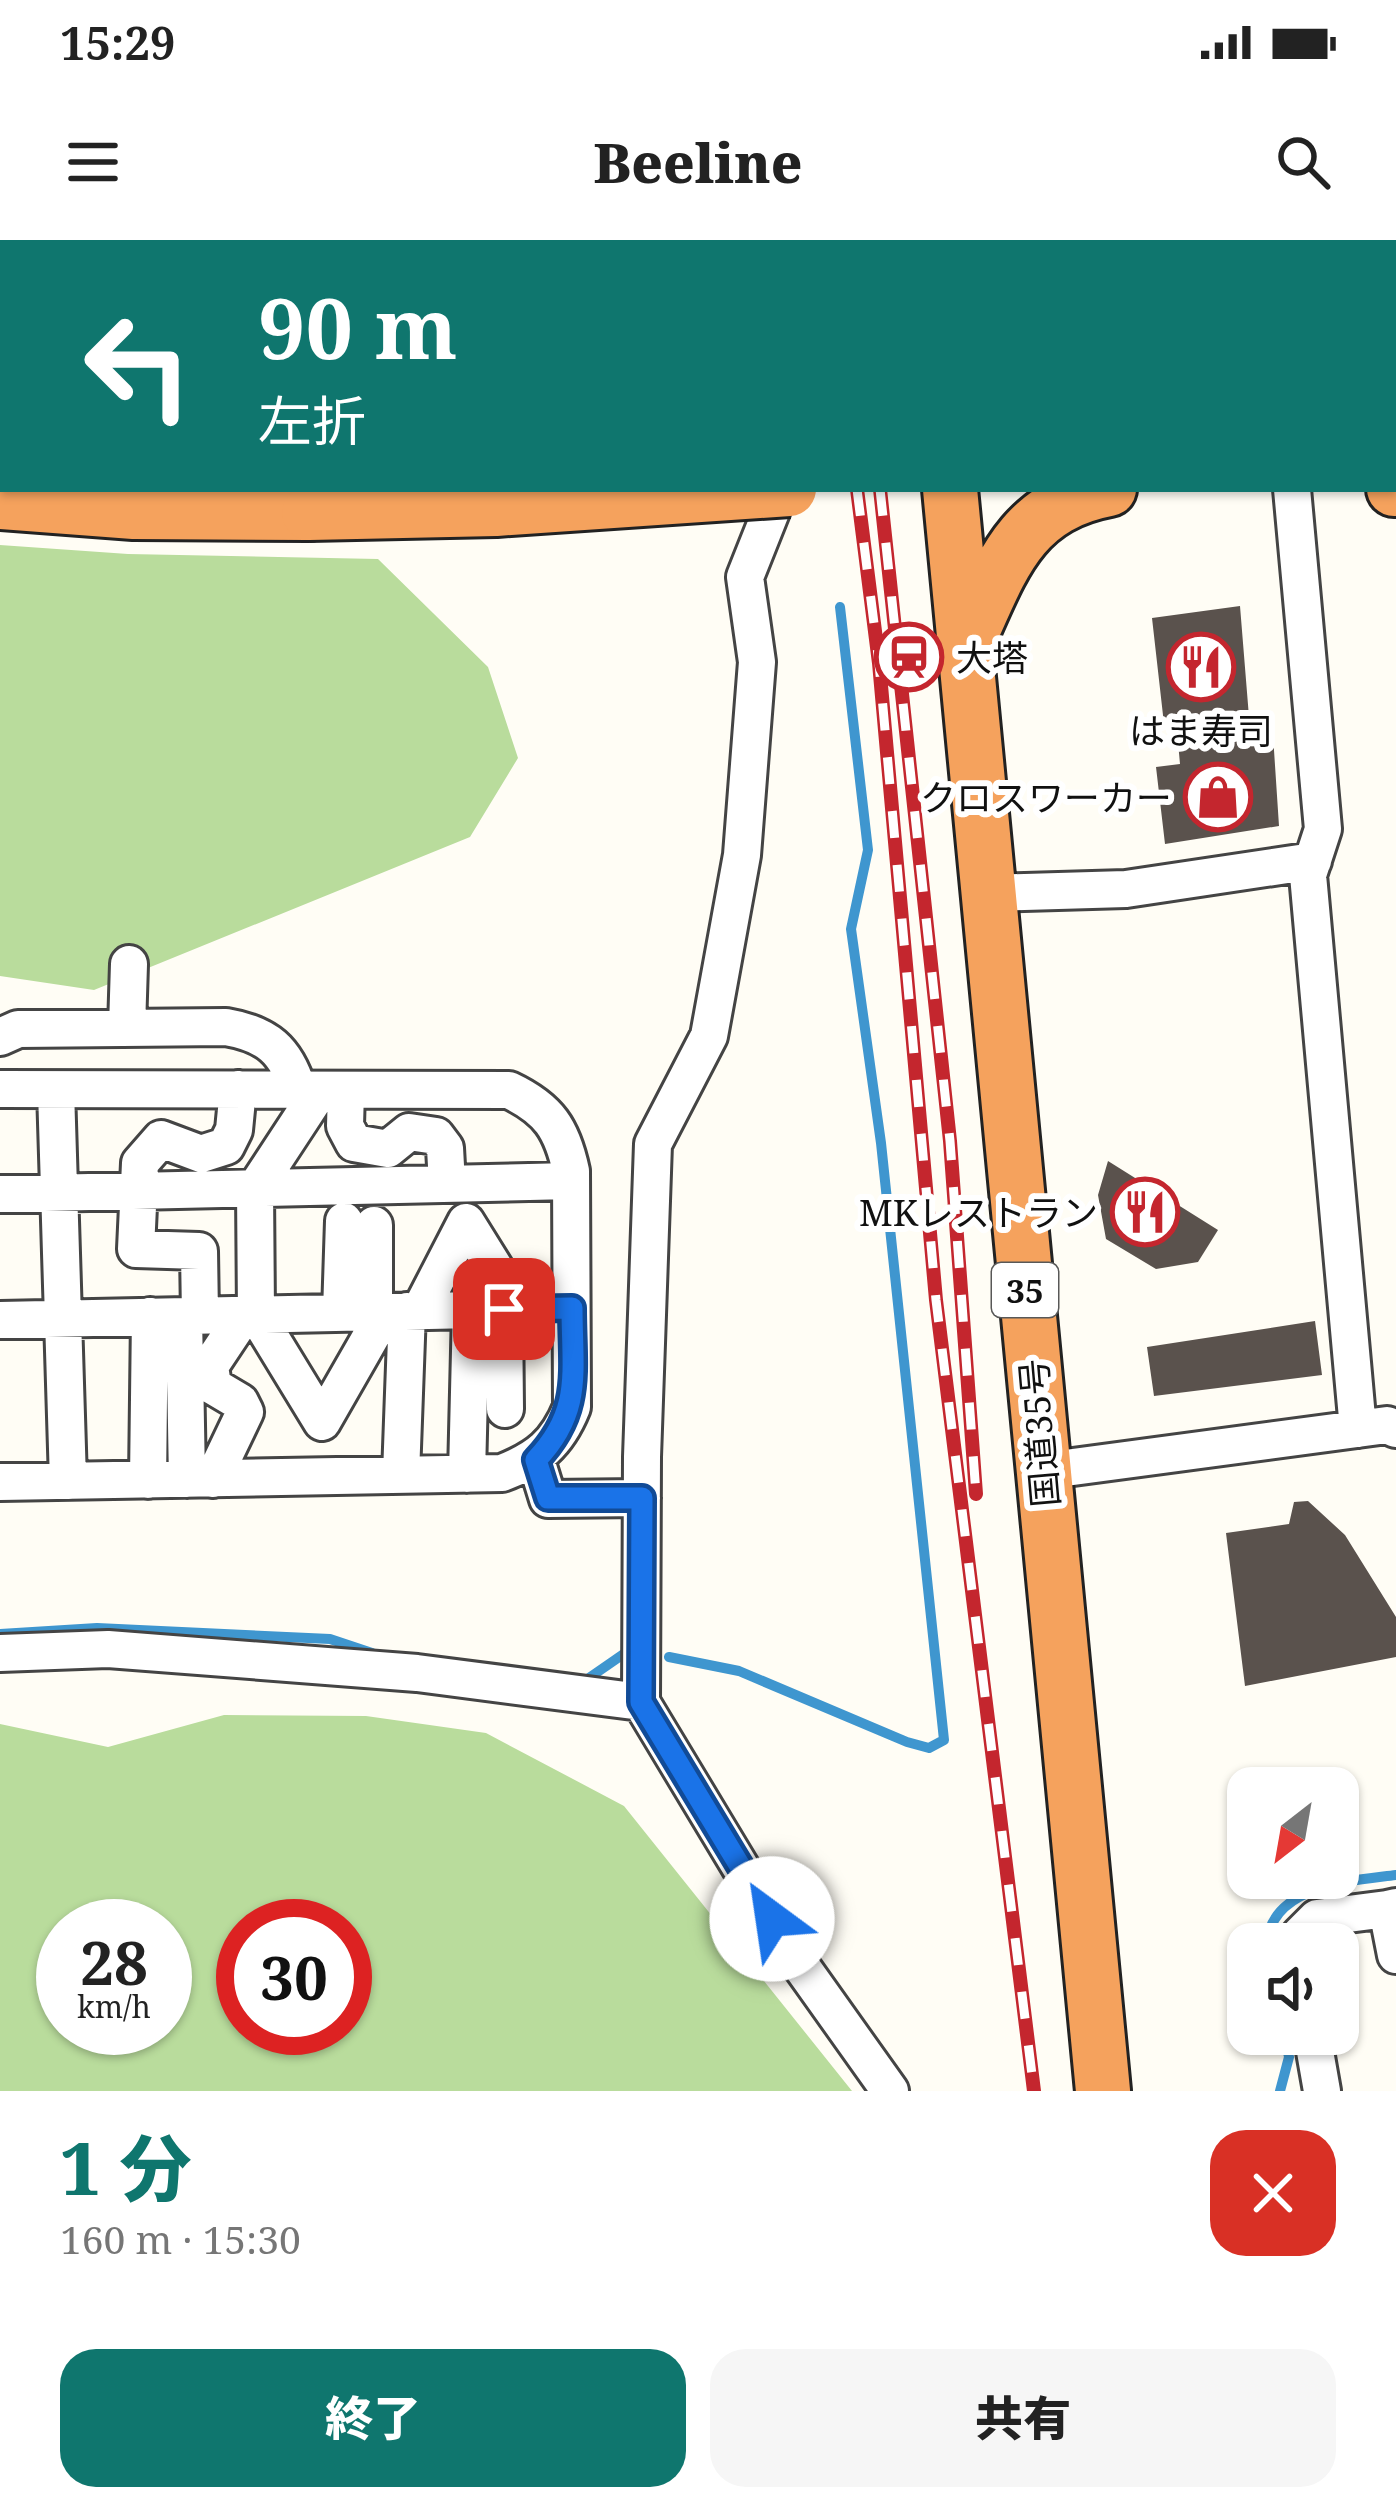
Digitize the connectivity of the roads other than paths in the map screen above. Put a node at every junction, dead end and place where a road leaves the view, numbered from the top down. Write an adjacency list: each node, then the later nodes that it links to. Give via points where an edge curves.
1 (745, 492): 6 (highway, bridge, via 308,513)
2 (779, 492): 44 (street, via 745,577 757,662 745,812 709,1036 653,1144)
3 (950, 492): 7 (highway, 国道35号 / 35)
4 (1094, 492): 7 (highway, via 1046,512 1020,537)
5 (1292, 492): 8 (street, via 1322,829)
6 (0, 502)
7 (965, 646): 9 (highway, 国道35号 / 35)
8 (1313, 861): 9 (street, via 1126,889); 34 (street)
9 (988, 893): 37 (highway, 国道35号 / 35)
10 (129, 964): 11 (street)
11 (127, 1028): 12 (street, via 19,1029); 16 (street, via 254,1032)
12 (0, 1037)
13 (238, 1089): 15 (street); 16 (street); 20 (street, via 226,1146 201,1154 161,1139 140,1163)
14 (0, 1090): 15 (street)
15 (56, 1090): 21 (street)
16 (321, 1090): 17 (street, via 509,1090 541,1105 563,1134); 18 (street, via 354,1143 388,1149 409,1132 436,1136 445,1148); 19 (street)
17 (571, 1181): 18 (street); 24 (street)
18 (447, 1184): 19 (street)
19 (255, 1189): 20 (street); 27 (street)
20 (138, 1191): 21 (street); 28 (street, via 136,1249 199,1250)
21 (59, 1193): 22 (street); 29 (street)
22 (0, 1195)
23 (358, 1244): 26 (street)
24 (572, 1308): 25 (street); 36 (street, via 572,1407 561,1434)
25 (498, 1309): 26 (street); 26 (street, via 466,1222); 32 (street); 33 (street)
26 (385, 1312): 27 (street); 27 (street, via 322,1422); 31 (street)
27 (250, 1314): 28 (street); 40 (street, via 210,1366 213,1386 245,1412)
28 (178, 1316): 29 (street); 40 (street, via 201,1416); 41 (street, via 133,1408)
29 (64, 1318): 30 (street); 42 (street)
30 (0, 1320)
31 (404, 1385): 32 (street); 39 (street)
32 (469, 1388): 38 (street)
33 (516, 1389)
34 (1358, 1429): 35 (street); 37 (street)
35 (1396, 1429)
36 (536, 1460): 38 (street); 44 (street, via 548,1498)
37 (1043, 1472): 52 (highway, 国道35号 / 35)
38 (467, 1474): 39 (street)
39 (400, 1475): 40 (street)
40 (200, 1479): 41 (street)
41 (148, 1480): 42 (street)
42 (68, 1481): 43 (street)
43 (0, 1483)
44 (642, 1498): 46 (street)
45 (0, 1653): 46 (street, via 108,1649 322,1665)
46 (641, 1702): 51 (street, via 794,1956)
47 (1392, 1908): 48 (street); 49 (street)
48 (1312, 1923)
49 (1396, 1955)
50 (1316, 2055): 53 (street)
51 (890, 2091)
52 (1102, 2091)
53 (1322, 2091)

